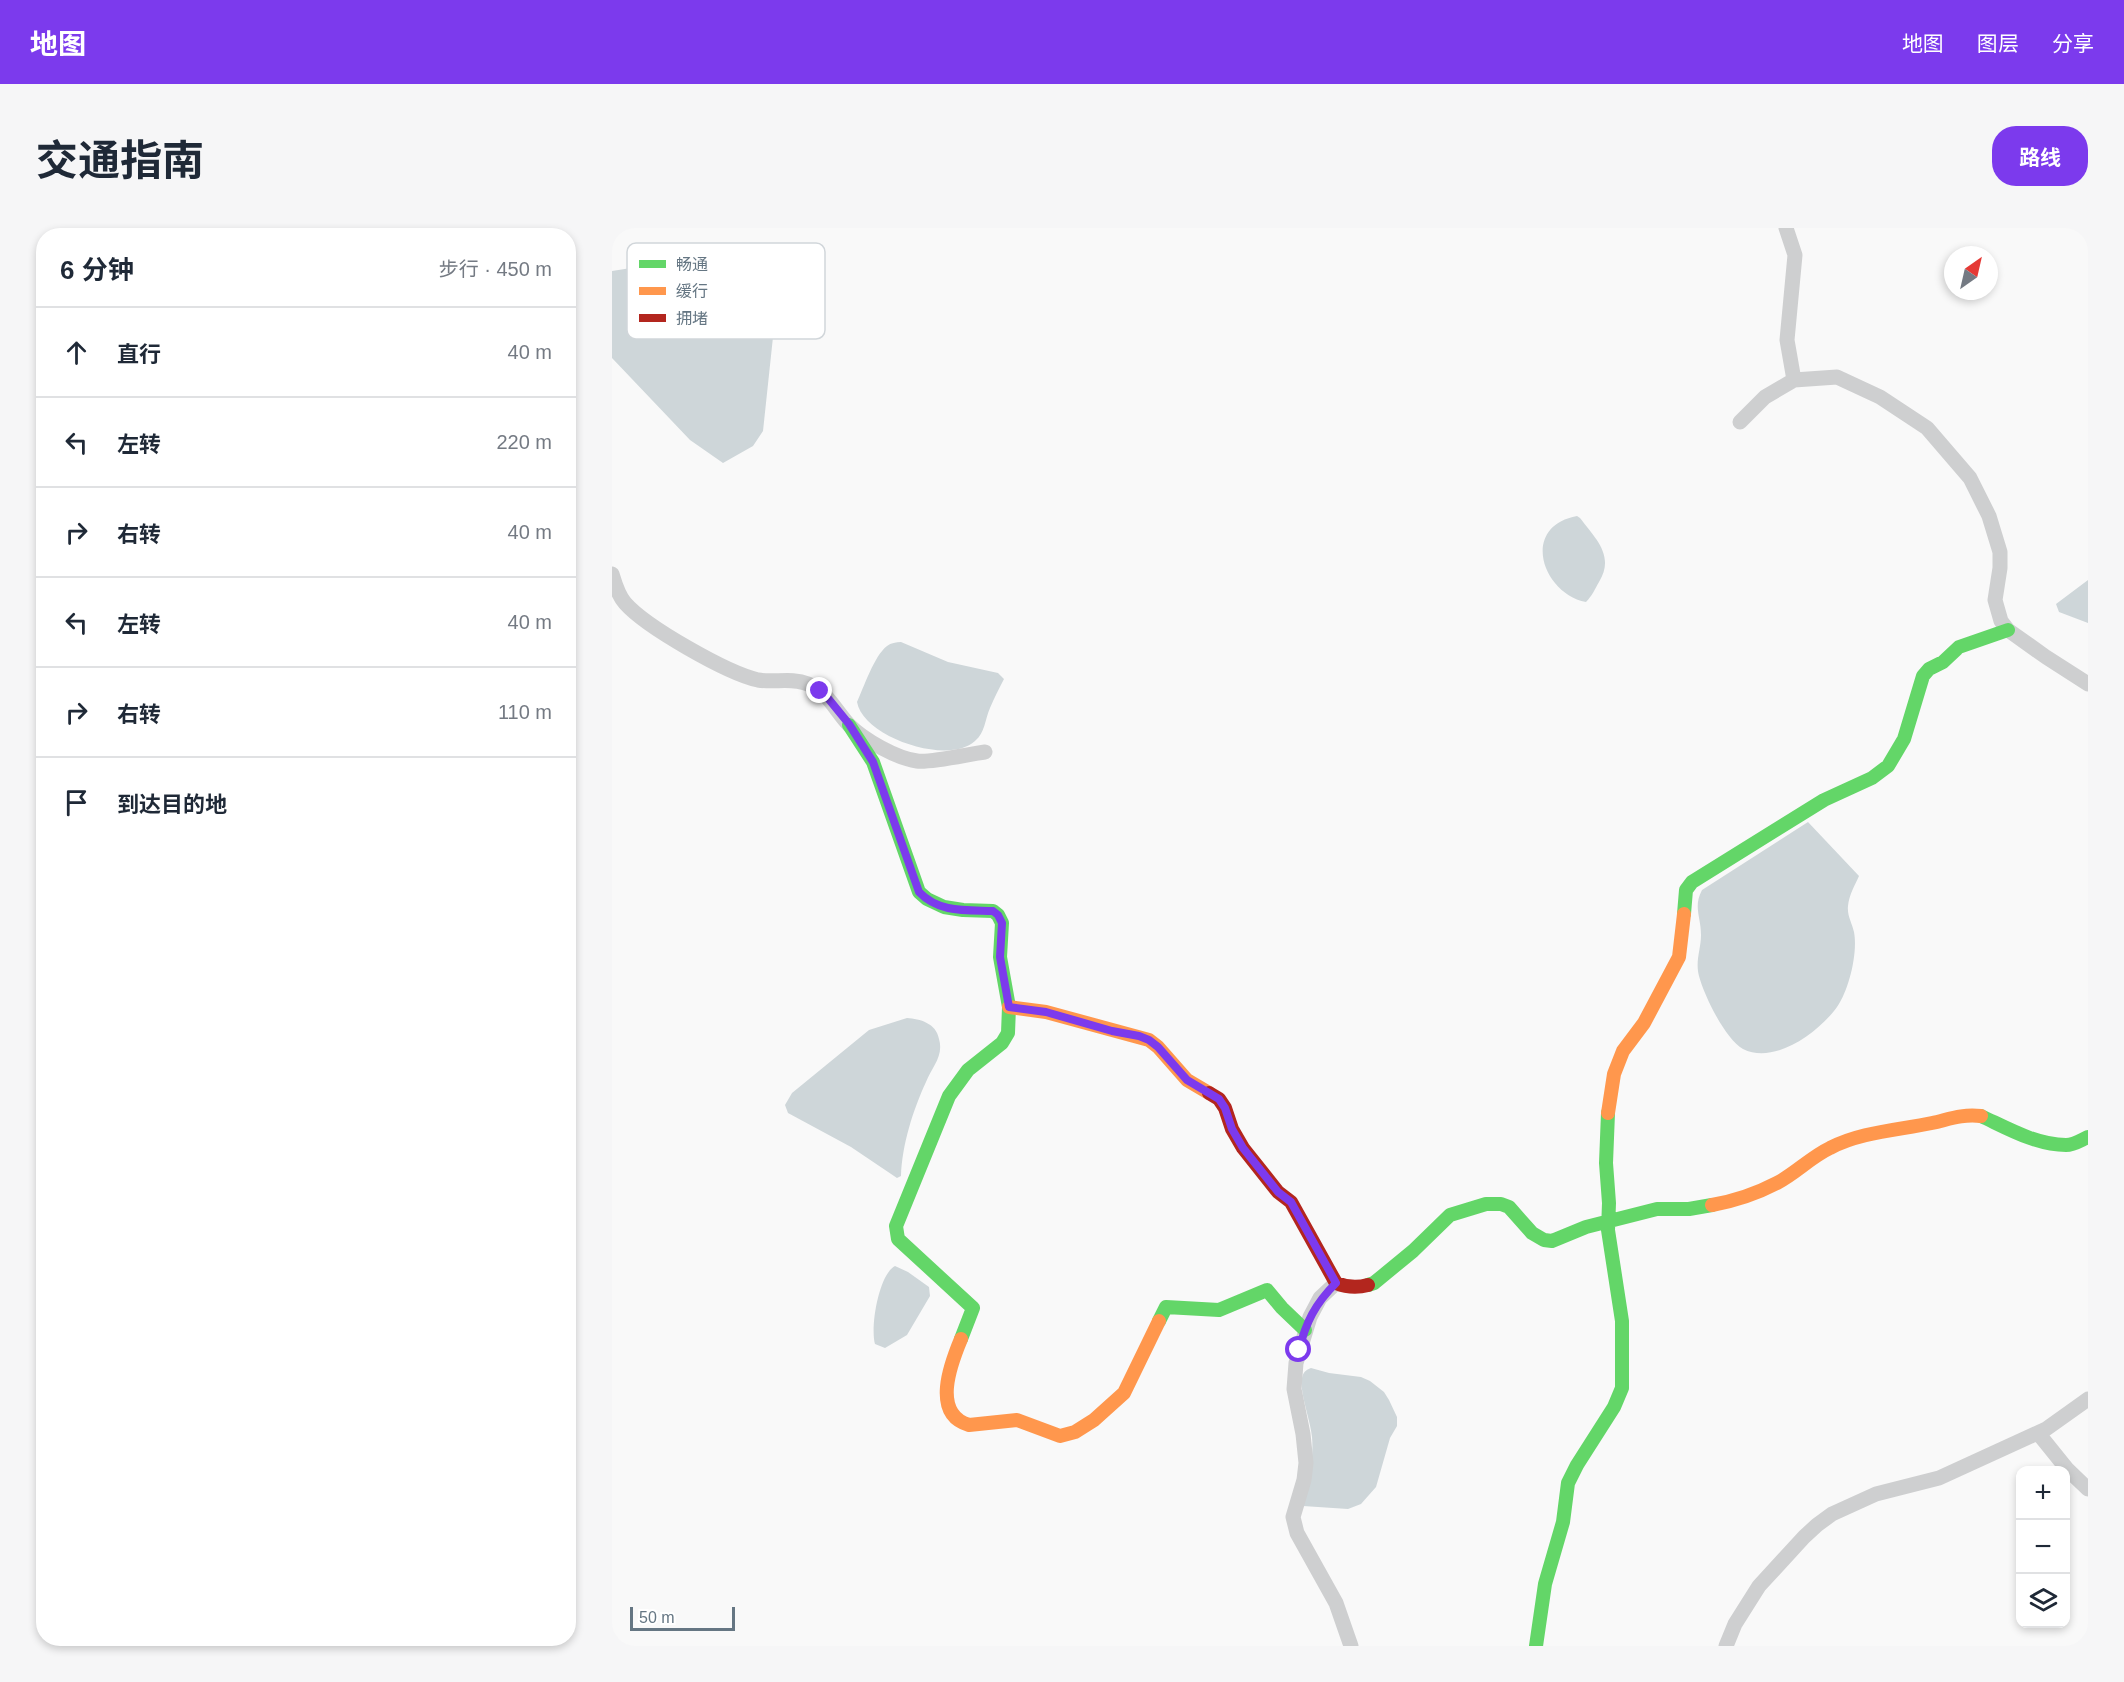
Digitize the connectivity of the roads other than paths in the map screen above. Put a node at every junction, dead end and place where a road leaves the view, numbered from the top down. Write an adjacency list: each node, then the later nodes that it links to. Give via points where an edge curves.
1 (1786, 228): 2 (street, via 1795,255 1787,340)
2 (1794, 380): 3 (street, via 1765,397); 5 (street, via 1837,377 1880,397 1928,428 1970,478 1985,507 2000,552 1996,610)
3 (1740, 422)
4 (612, 574): 7 (street, via 624,602 637,615 725,668 756,680 809,684 827,697)
5 (2008, 630): 6 (street); 11 (street, via 1959,647 1929,669 1923,676 1902,741 1887,766 1692,882 1686,890 1679,957 1644,1023 1623,1051 1614,1074 1607,1120)
6 (2088, 684)
7 (849, 724): 8 (street, via 888,751 918,761); 9 (street, via 873,762 919,892 945,909 993,911 998,915 1002,923 1000,957)
8 (985, 752)
9 (1009, 1007): 12 (street, via 1046,1012 1139,1036 1158,1047 1187,1080 1219,1099 1243,1148 1278,1192 1291,1202); 13 (street, via 1008,1033 1002,1043 968,1070 949,1096 896,1226 898,1239 974,1308 950,1368 947,1400 953,1417 961,1423 979,1425 1019,1420 1061,1437 1074,1433 1124,1394 1166,1307 1219,1310 1267,1290)
10 (2088, 1137): 11 (street, via 2074,1144 2060,1144 2031,1138 1980,1116 1960,1115 1833,1146 1778,1183 1738,1200 1697,1208 1657,1209)
11 (1608, 1222): 12 (street, via 1558,1240 1544,1240 1532,1233 1509,1207 1486,1204 1450,1215 1374,1283 1359,1287); 18 (street, via 1622,1321 1622,1388 1569,1483 1563,1522 1545,1584)
12 (1336, 1283): 13 (street, via 1320,1298)
13 (1305, 1330): 17 (street, via 1294,1389 1306,1463 1294,1522 1336,1603)
14 (2088, 1399): 15 (street)
15 (2038, 1433): 16 (street); 19 (street, via 1939,1478 1876,1494 1832,1514 1816,1525 1759,1586)
16 (2088, 1489)
17 (1352, 1646)
18 (1536, 1646)
19 (1726, 1646)

